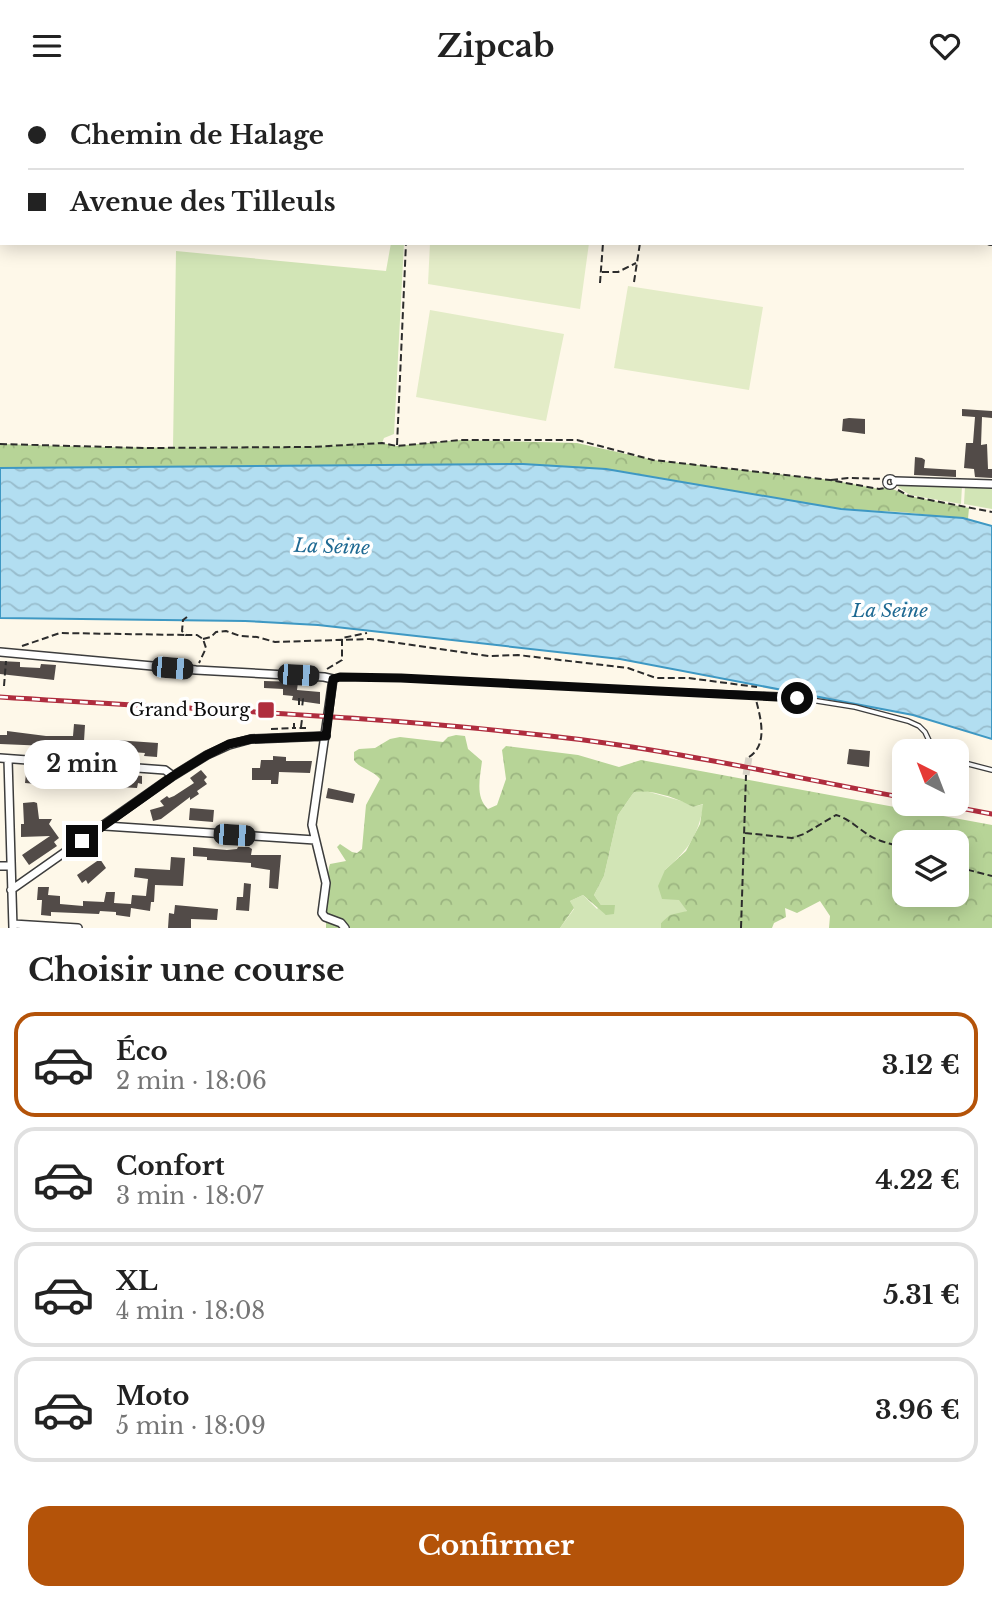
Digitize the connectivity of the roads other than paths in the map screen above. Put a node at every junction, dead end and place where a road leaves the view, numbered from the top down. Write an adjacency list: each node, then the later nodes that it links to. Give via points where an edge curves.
1 (890, 482): 2 (street)
2 (992, 484)
3 (1, 652): 4 (street)
4 (333, 679): 5 (street); 6 (lane, via 780,695 908,721 919,726)
5 (326, 736): 10 (street, via 229,744); 12 (street, via 312,818)
6 (928, 739)
7 (4, 759): 10 (street, via 165,770); 14 (street)
8 (970, 764): 9 (lane)
9 (992, 770)
10 (173, 776): 11 (street)
11 (105, 825): 12 (street); 15 (street)
12 (315, 840): 18 (street, via 326,883 322,913)
13 (0, 866): 14 (street)
14 (11, 866): 15 (street)
15 (11, 890): 16 (street)
16 (13, 926): 17 (street)
17 (78, 928)
18 (345, 928)

